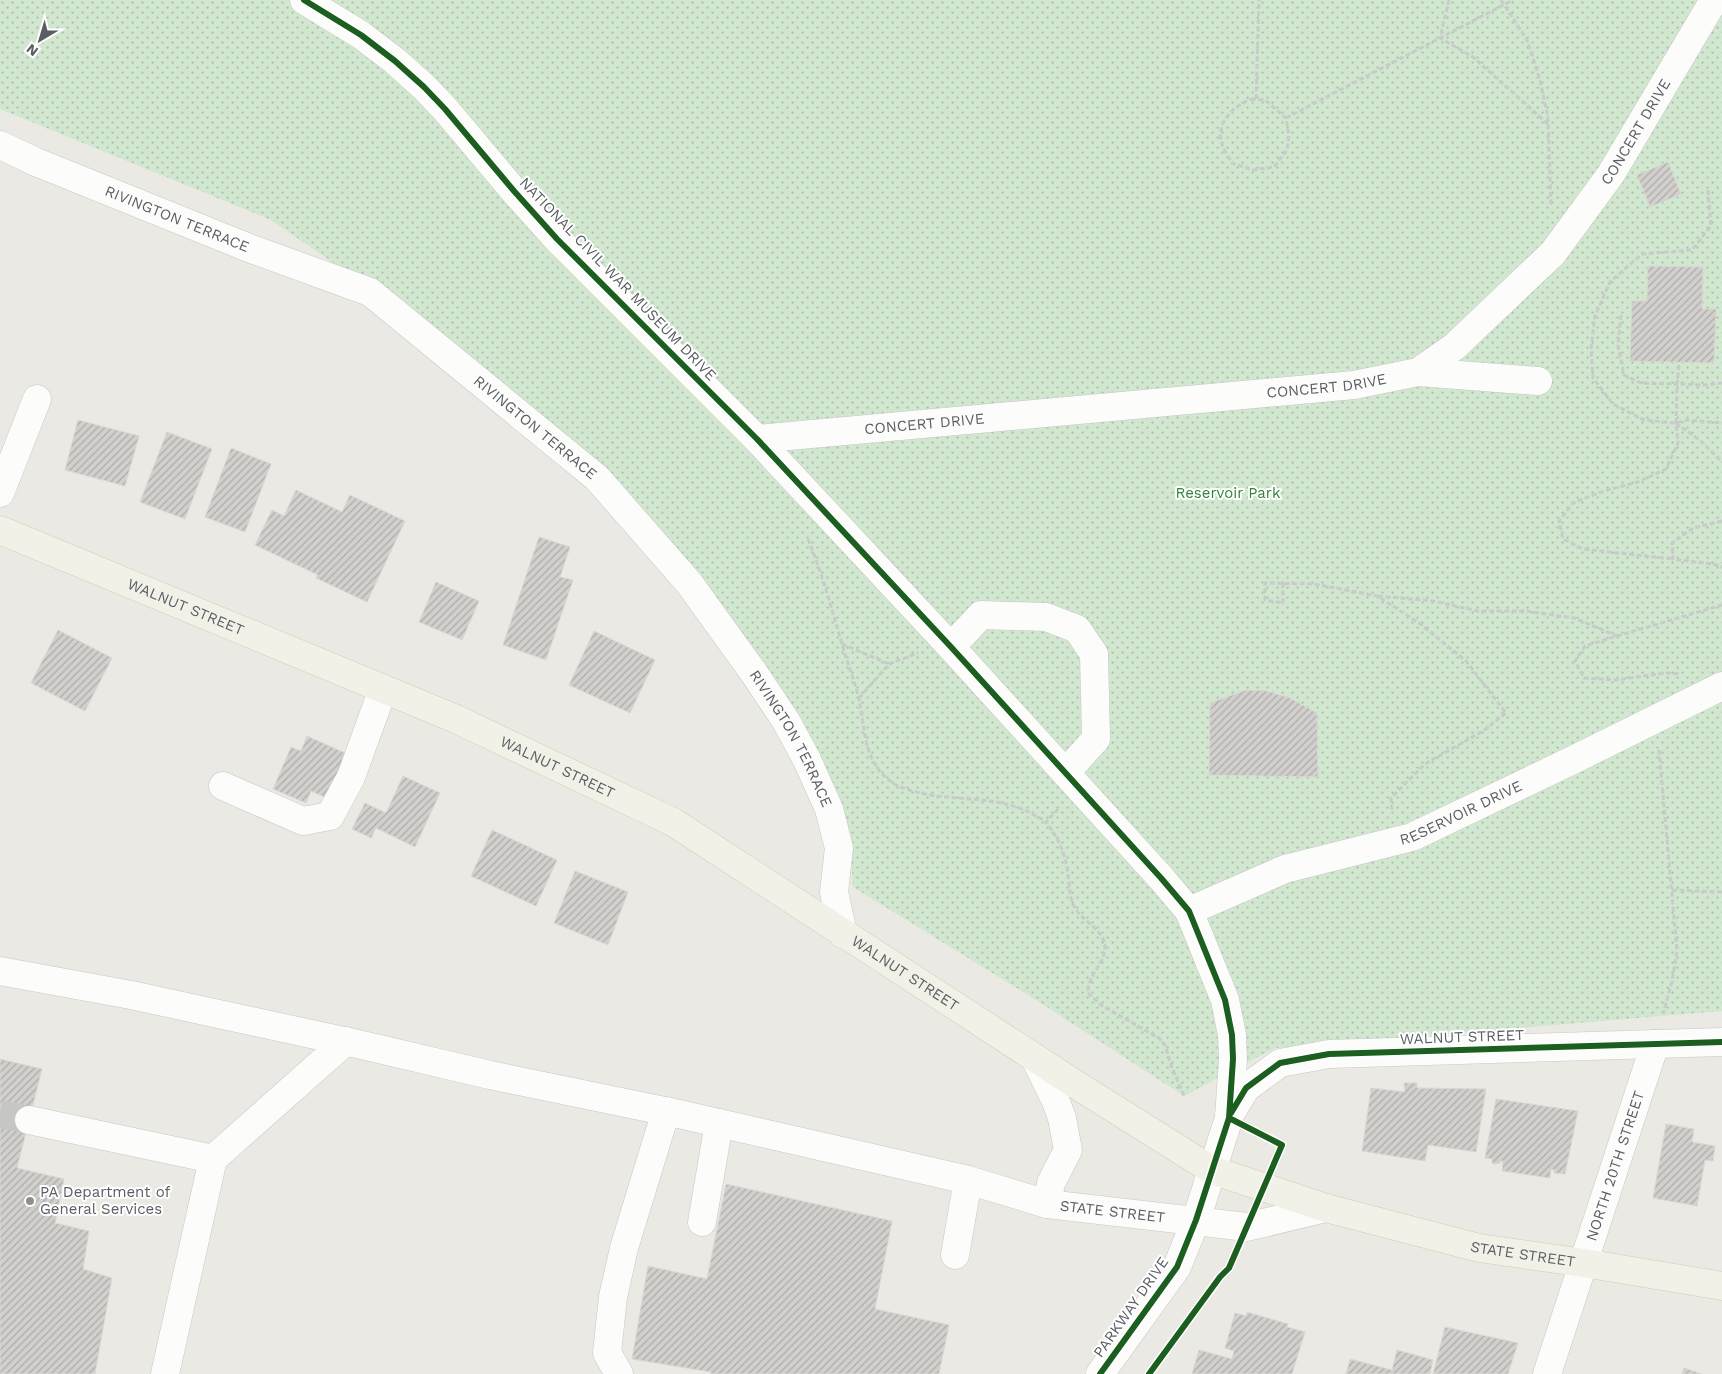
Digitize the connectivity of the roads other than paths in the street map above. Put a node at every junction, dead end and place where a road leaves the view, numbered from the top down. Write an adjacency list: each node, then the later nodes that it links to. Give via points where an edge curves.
1 (304, 0): 7 (street, NATIONAL CIVIL WAR MUSEUM DRIVE, via 361,35 424,87 557,239)
2 (1714, 0): 4 (street, CONCERT DRIVE, via 1611,174 1553,253 1454,347)
3 (0, 145): 16 (street, RIVINGTON TERRACE, via 249,248 370,292 597,478 689,583 786,720 829,809 839,848 834,892)
4 (1418, 372): 5 (street); 7 (street, CONCERT DRIVE, via 1354,385)
5 (1538, 381)
6 (37, 399): 8 (street)
7 (757, 439): 10 (street, NATIONAL CIVIL WAR MUSEUM DRIVE)
8 (0, 493)
9 (0, 530): 12 (main road, WALNUT STREET)
10 (945, 640): 13 (street, NATIONAL CIVIL WAR MUSEUM DRIVE); 13 (street, via 981,615 1046,617 1077,630 1094,654 1096,739)
11 (1722, 686): 15 (street, RESERVOIR DRIVE, via 1412,837 1285,869)
12 (383, 688): 14 (street, via 351,777 330,816 303,821); 16 (main road, WALNUT STREET, via 674,822)
13 (1073, 780): 15 (street, NATIONAL CIVIL WAR MUSEUM DRIVE)
14 (223, 786)
15 (1189, 911): 23 (street, NATIONAL CIVIL WAR MUSEUM DRIVE, via 1225,1000 1232,1034)
16 (843, 934): 21 (main road, WALNUT STREET)
17 (0, 970): 18 (street, STATE STREET)
18 (346, 1041): 22 (street, STATE STREET); 26 (street)
19 (1722, 1042): 20 (street, WALNUT STREET)
20 (1655, 1044): 23 (street, WALNUT STREET, via 1328,1054 1280,1062 1246,1088); 34 (street, NORTH 20TH STREET)
21 (1035, 1058): 27 (main road, WALNUT STREET); 29 (street, via 1062,1118 1068,1150 1051,1182)
22 (666, 1111): 25 (street, STATE STREET); 37 (street, via 624,1248 613,1297 607,1353)
23 (1229, 1118): 27 (street, PARKWAY DRIVE)
24 (29, 1120): 26 (street)
25 (719, 1123): 28 (street, STATE STREET); 32 (street)
26 (213, 1159): 36 (street)
27 (1212, 1170): 30 (main road, STATE STREET); 31 (street, PARKWAY DRIVE)
28 (968, 1180): 29 (street, STATE STREET); 33 (street)
29 (1047, 1204): 31 (street, STATE STREET)
30 (1326, 1208): 31 (street, STATE STREET, via 1247,1227); 34 (main road, STATE STREET, via 1479,1248)
31 (1196, 1220): 38 (street, PARKWAY DRIVE, via 1177,1267)
32 (702, 1222)
33 (955, 1255)
34 (1584, 1263): 35 (main road, STATE STREET); 39 (street, NORTH 20TH STREET)
35 (1722, 1286)
36 (165, 1374)
37 (619, 1374)
38 (1100, 1374)
39 (1547, 1374)

